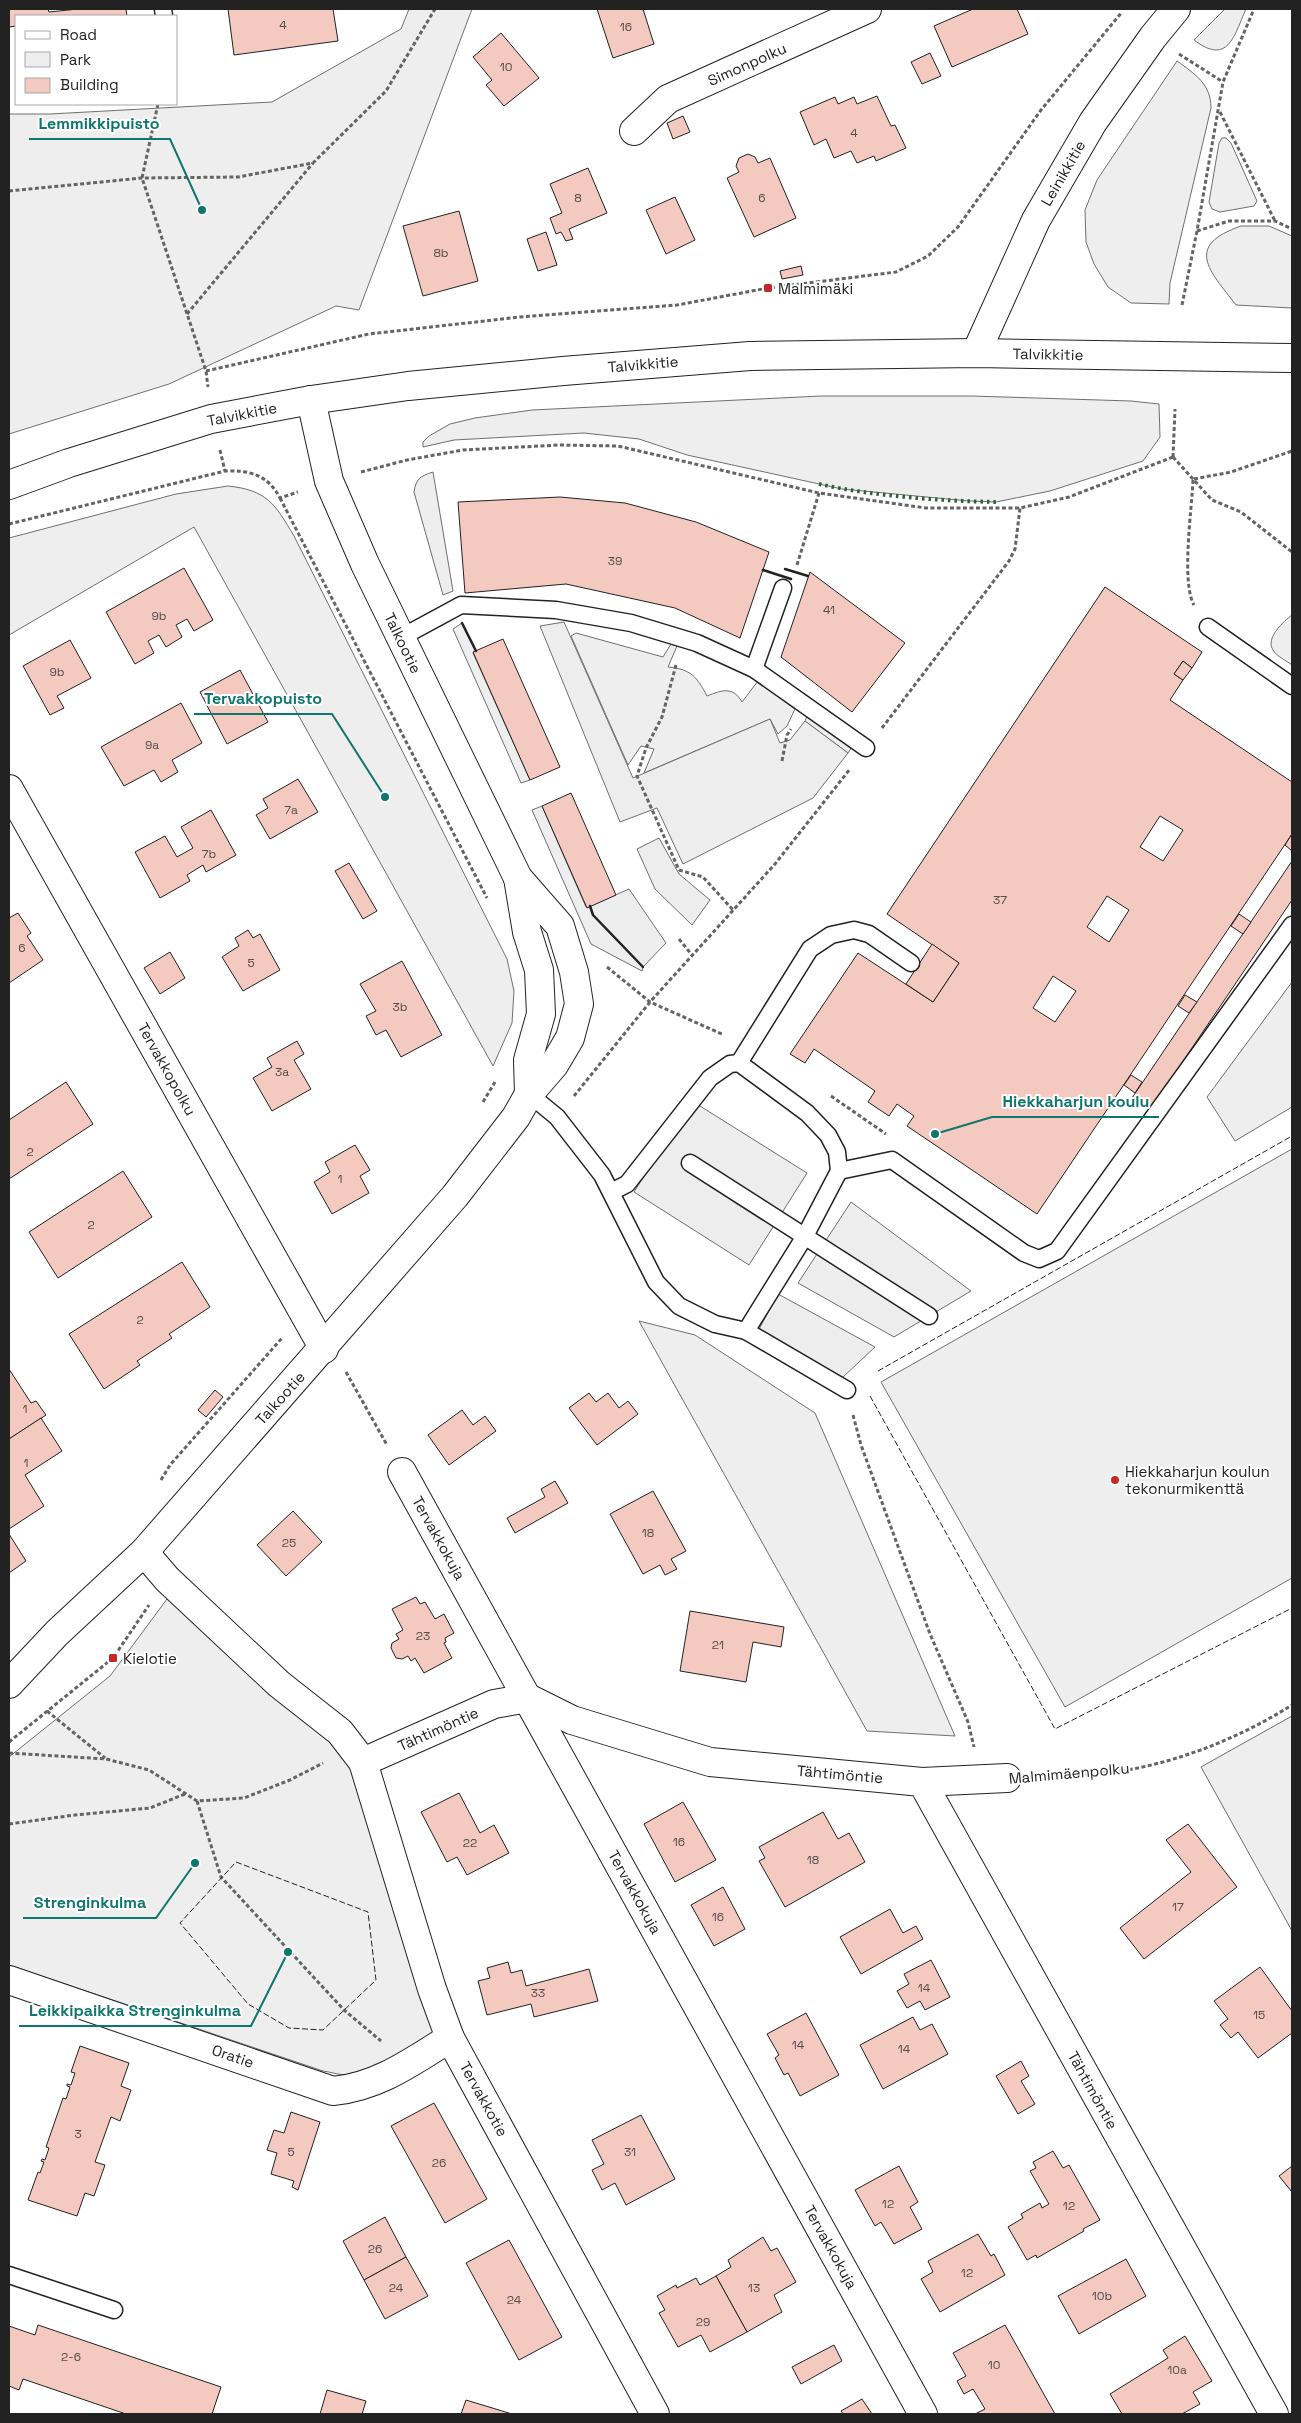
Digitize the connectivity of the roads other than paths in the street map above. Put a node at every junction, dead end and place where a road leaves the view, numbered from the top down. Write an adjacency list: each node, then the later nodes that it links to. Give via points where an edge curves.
1 (867, 9): 3 (street, Simonpolku, via 668,99)
2 (1176, 9): 4 (street, Leinikkitie, via 1093,122 1036,220)
3 (634, 130)
4 (976, 353): 5 (street, Talvikkitie); 6 (street, Talvikkitie, via 750,356 437,383)
5 (1292, 358)
6 (311, 400): 7 (street, Talvikkitie, via 211,419 69,462); 10 (street, Talkootie, via 328,481)
7 (9, 486)
8 (783, 588): 11 (lane)
9 (1208, 627): 12 (lane)
10 (400, 638): 11 (lane, via 461,605 556,610 631,623 685,639); 15 (street, Talkootie)
11 (754, 669): 13 (lane)
12 (1292, 686)
13 (866, 748)
14 (9, 789): 26 (street, Tervakkopolku)
15 (518, 878): 19 (street, Talkootie, via 527,932 539,970 541,1014 528,1060); 19 (street, Talkootie, via 560,926 574,972 579,1004 570,1038 554,1065)
16 (1292, 925): 21 (lane, via 1057,1252 1039,1259 1024,1253 892,1160)
17 (911, 963): 18 (lane, via 869,934 854,930 831,935 810,949)
18 (739, 1063): 21 (lane, via 807,1113 828,1135 837,1152); 22 (lane, via 730,1064 710,1078 627,1184)
19 (530, 1094): 22 (lane, via 557,1117 602,1175); 26 (street, Talkootie, via 455,1196)
20 (690, 1163): 23 (lane)
21 (839, 1171): 23 (lane)
22 (611, 1192): 25 (lane, via 656,1282 679,1306 715,1324)
23 (804, 1236): 24 (lane); 25 (lane)
24 (928, 1316)
25 (746, 1331): 27 (lane)
26 (324, 1348): 29 (street, Talkootie)
27 (847, 1390)
28 (402, 1472): 31 (street, Tervakkokuja)
29 (144, 1552): 30 (street, Talkootie, via 57,1633); 32 (street, via 167,1579 272,1678 340,1732)
30 (9, 1684)
31 (528, 1698): 32 (street, Tähtimöntie, via 494,1704); 34 (street, Tähtimöntie, via 572,1720 710,1762); 40 (street, Tervakkokuja)
32 (356, 1752): 36 (street, Tervakkotie)
33 (994, 1778): 34 (street)
34 (922, 1782): 41 (street, Tähtimöntie)
35 (9, 1980): 36 (street, Oratie, via 333,2090 353,2089 378,2081)
36 (450, 2038): 39 (street, Tervakkotie)
37 (9, 2275): 38 (lane)
38 (114, 2310)
39 (656, 2414)
40 (923, 2414)
41 (1274, 2414)

